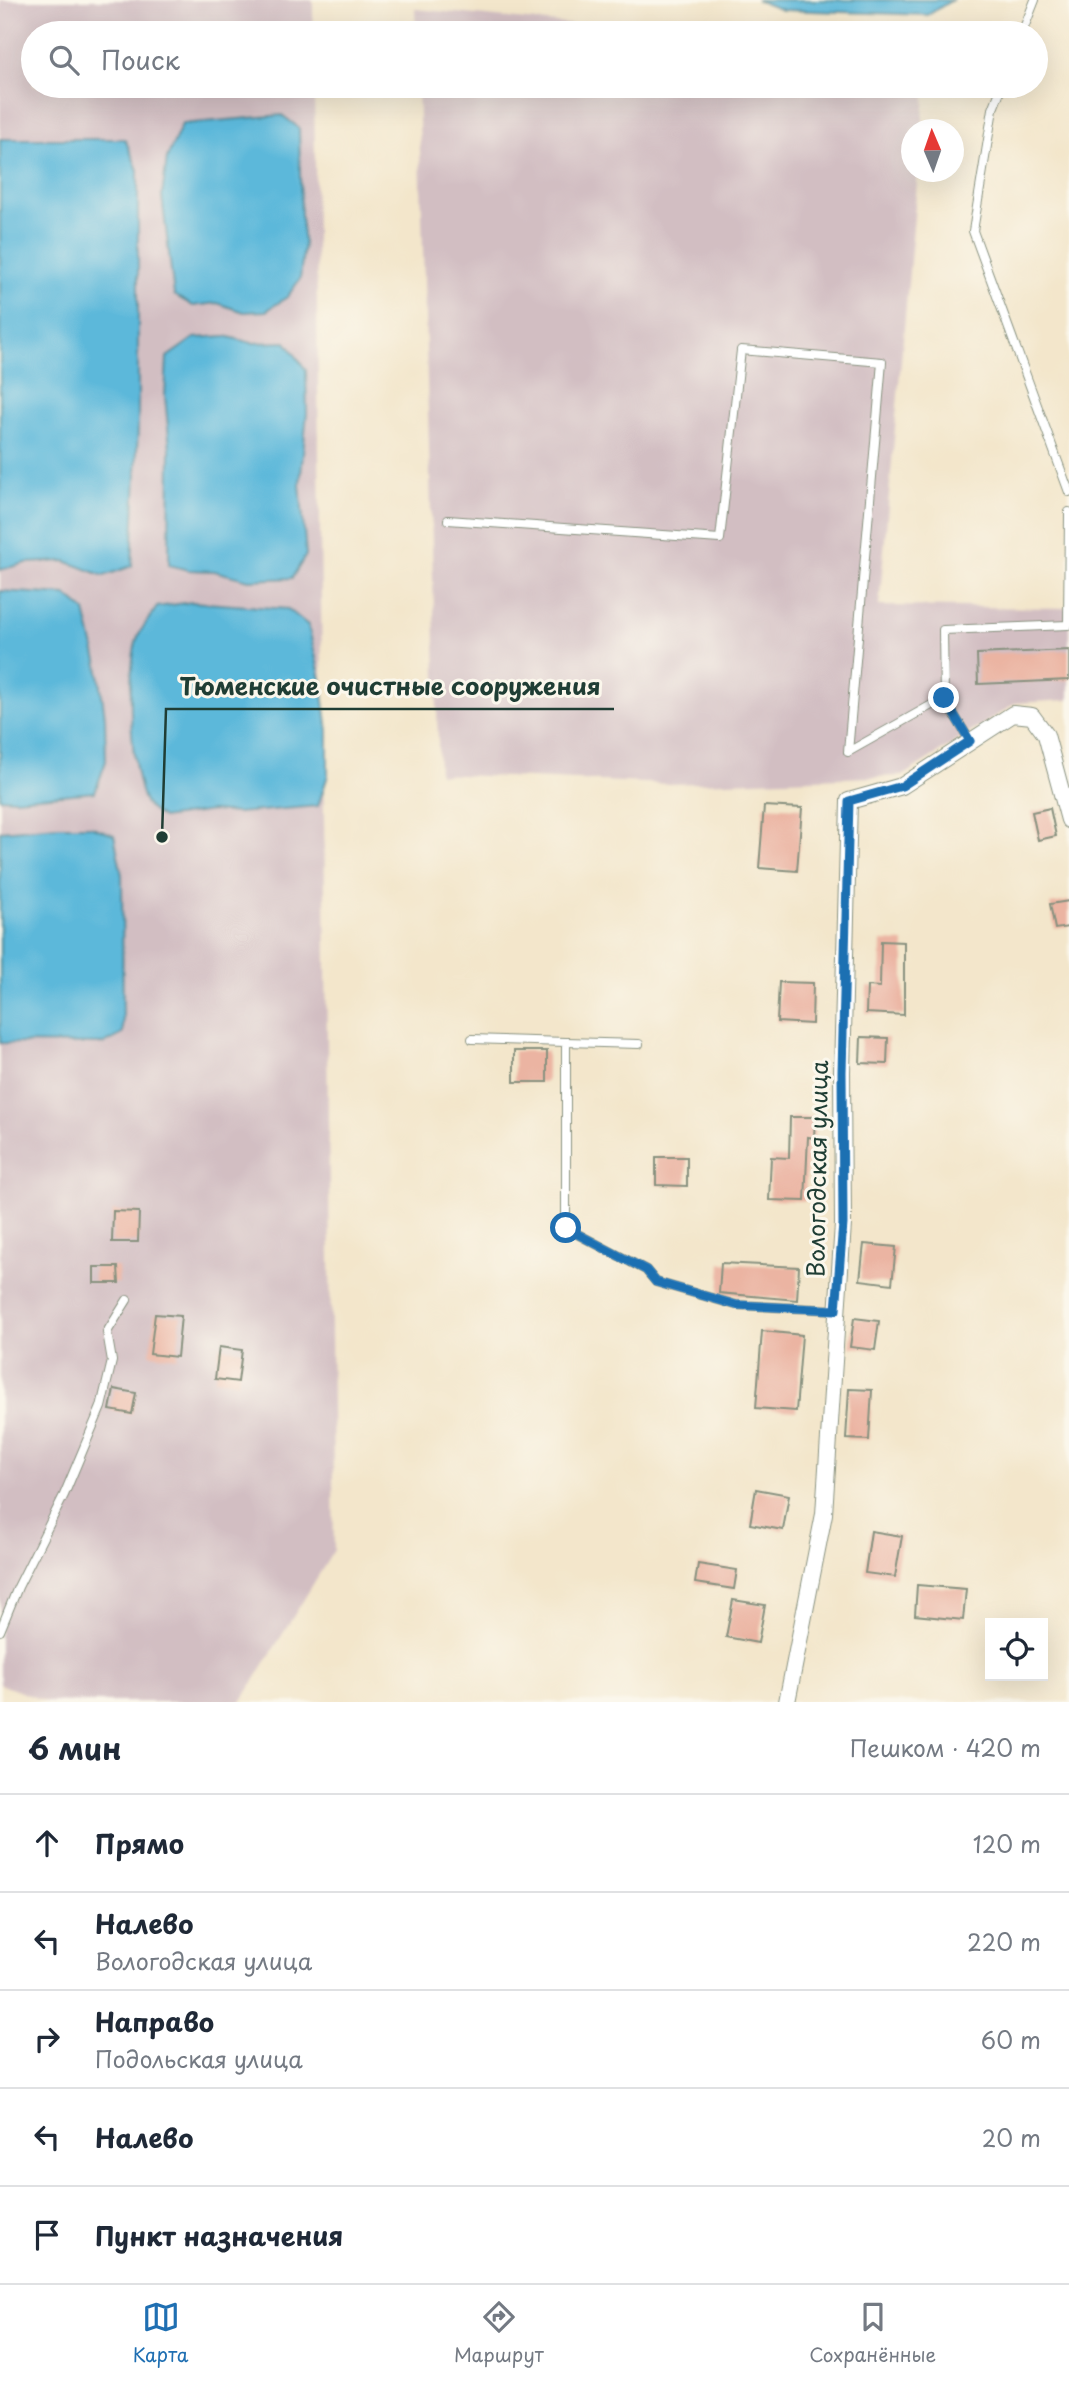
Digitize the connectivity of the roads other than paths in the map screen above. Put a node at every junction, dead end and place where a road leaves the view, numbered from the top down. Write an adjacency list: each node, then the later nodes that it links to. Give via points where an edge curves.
1 (1035, 0): 2 (lane)
2 (1027, 21)
3 (997, 98): 4 (lane, via 974,231)
4 (1069, 492)
5 (1069, 512): 7 (lane, via 1068,625 943,630)
6 (448, 520): 7 (lane, via 720,539 741,350 882,362 848,752)
7 (944, 698): 8 (lane)
8 (970, 741): 9 (street, via 1013,715 1032,716 1046,735); 14 (street, Вологодская улица, via 902,786 849,801 843,1224)
9 (1069, 820)
10 (472, 1039): 11 (lane)
11 (566, 1042): 12 (lane); 14 (lane, via 566,1228 646,1270 656,1282 736,1305)
12 (639, 1044)
13 (127, 1300): 15 (lane, via 107,1332 112,1361 101,1407)
14 (836, 1310): 16 (street, Вологодская улица, via 824,1514)
15 (0, 1631)
16 (787, 1702)

